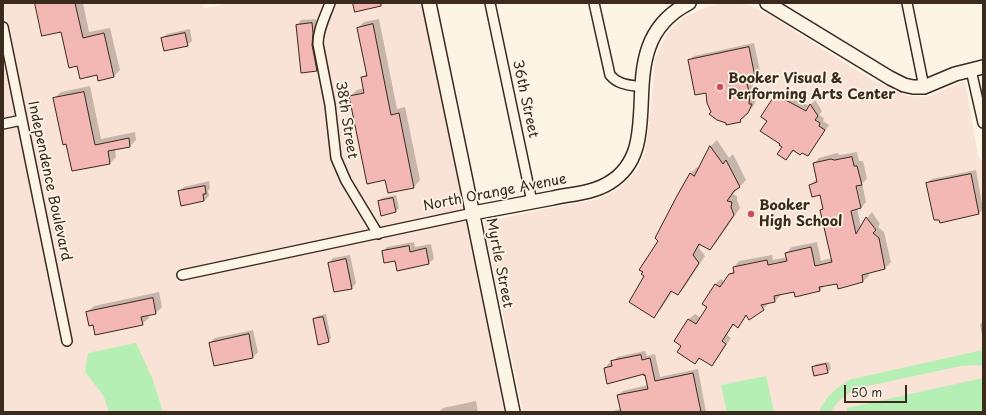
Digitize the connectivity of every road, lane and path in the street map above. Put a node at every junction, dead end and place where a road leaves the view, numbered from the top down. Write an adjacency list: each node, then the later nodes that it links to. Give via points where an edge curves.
1 (330, 3): 17 (street, 38th Street, via 318,36 318,44 330,105 336,158 346,181)
2 (429, 3): 16 (street, Myrtle Street)
3 (490, 3): 15 (street, 36th Street)
4 (594, 3): 10 (street, via 610,75 621,84)
5 (689, 3): 10 (street, North Orange Avenue, via 663,22 651,40 644,61)
6 (767, 3): 11 (street, via 890,78 904,85)
7 (907, 3): 11 (street)
8 (3, 27): 12 (street, Independence Boulevard)
9 (977, 68): 11 (street); 13 (street)
10 (642, 87): 15 (street, North Orange Avenue, via 639,140 632,161 617,178 597,188)
11 (924, 87)
12 (22, 120): 14 (street); 19 (street, Independence Boulevard)
13 (983, 123)
14 (3, 124)
15 (532, 202): 16 (street, North Orange Avenue)
16 (473, 213): 17 (street, North Orange Avenue); 20 (street, Myrtle Street)
17 (378, 234): 18 (street, North Orange Avenue)
18 (182, 275)
19 (67, 341)
20 (513, 412)

